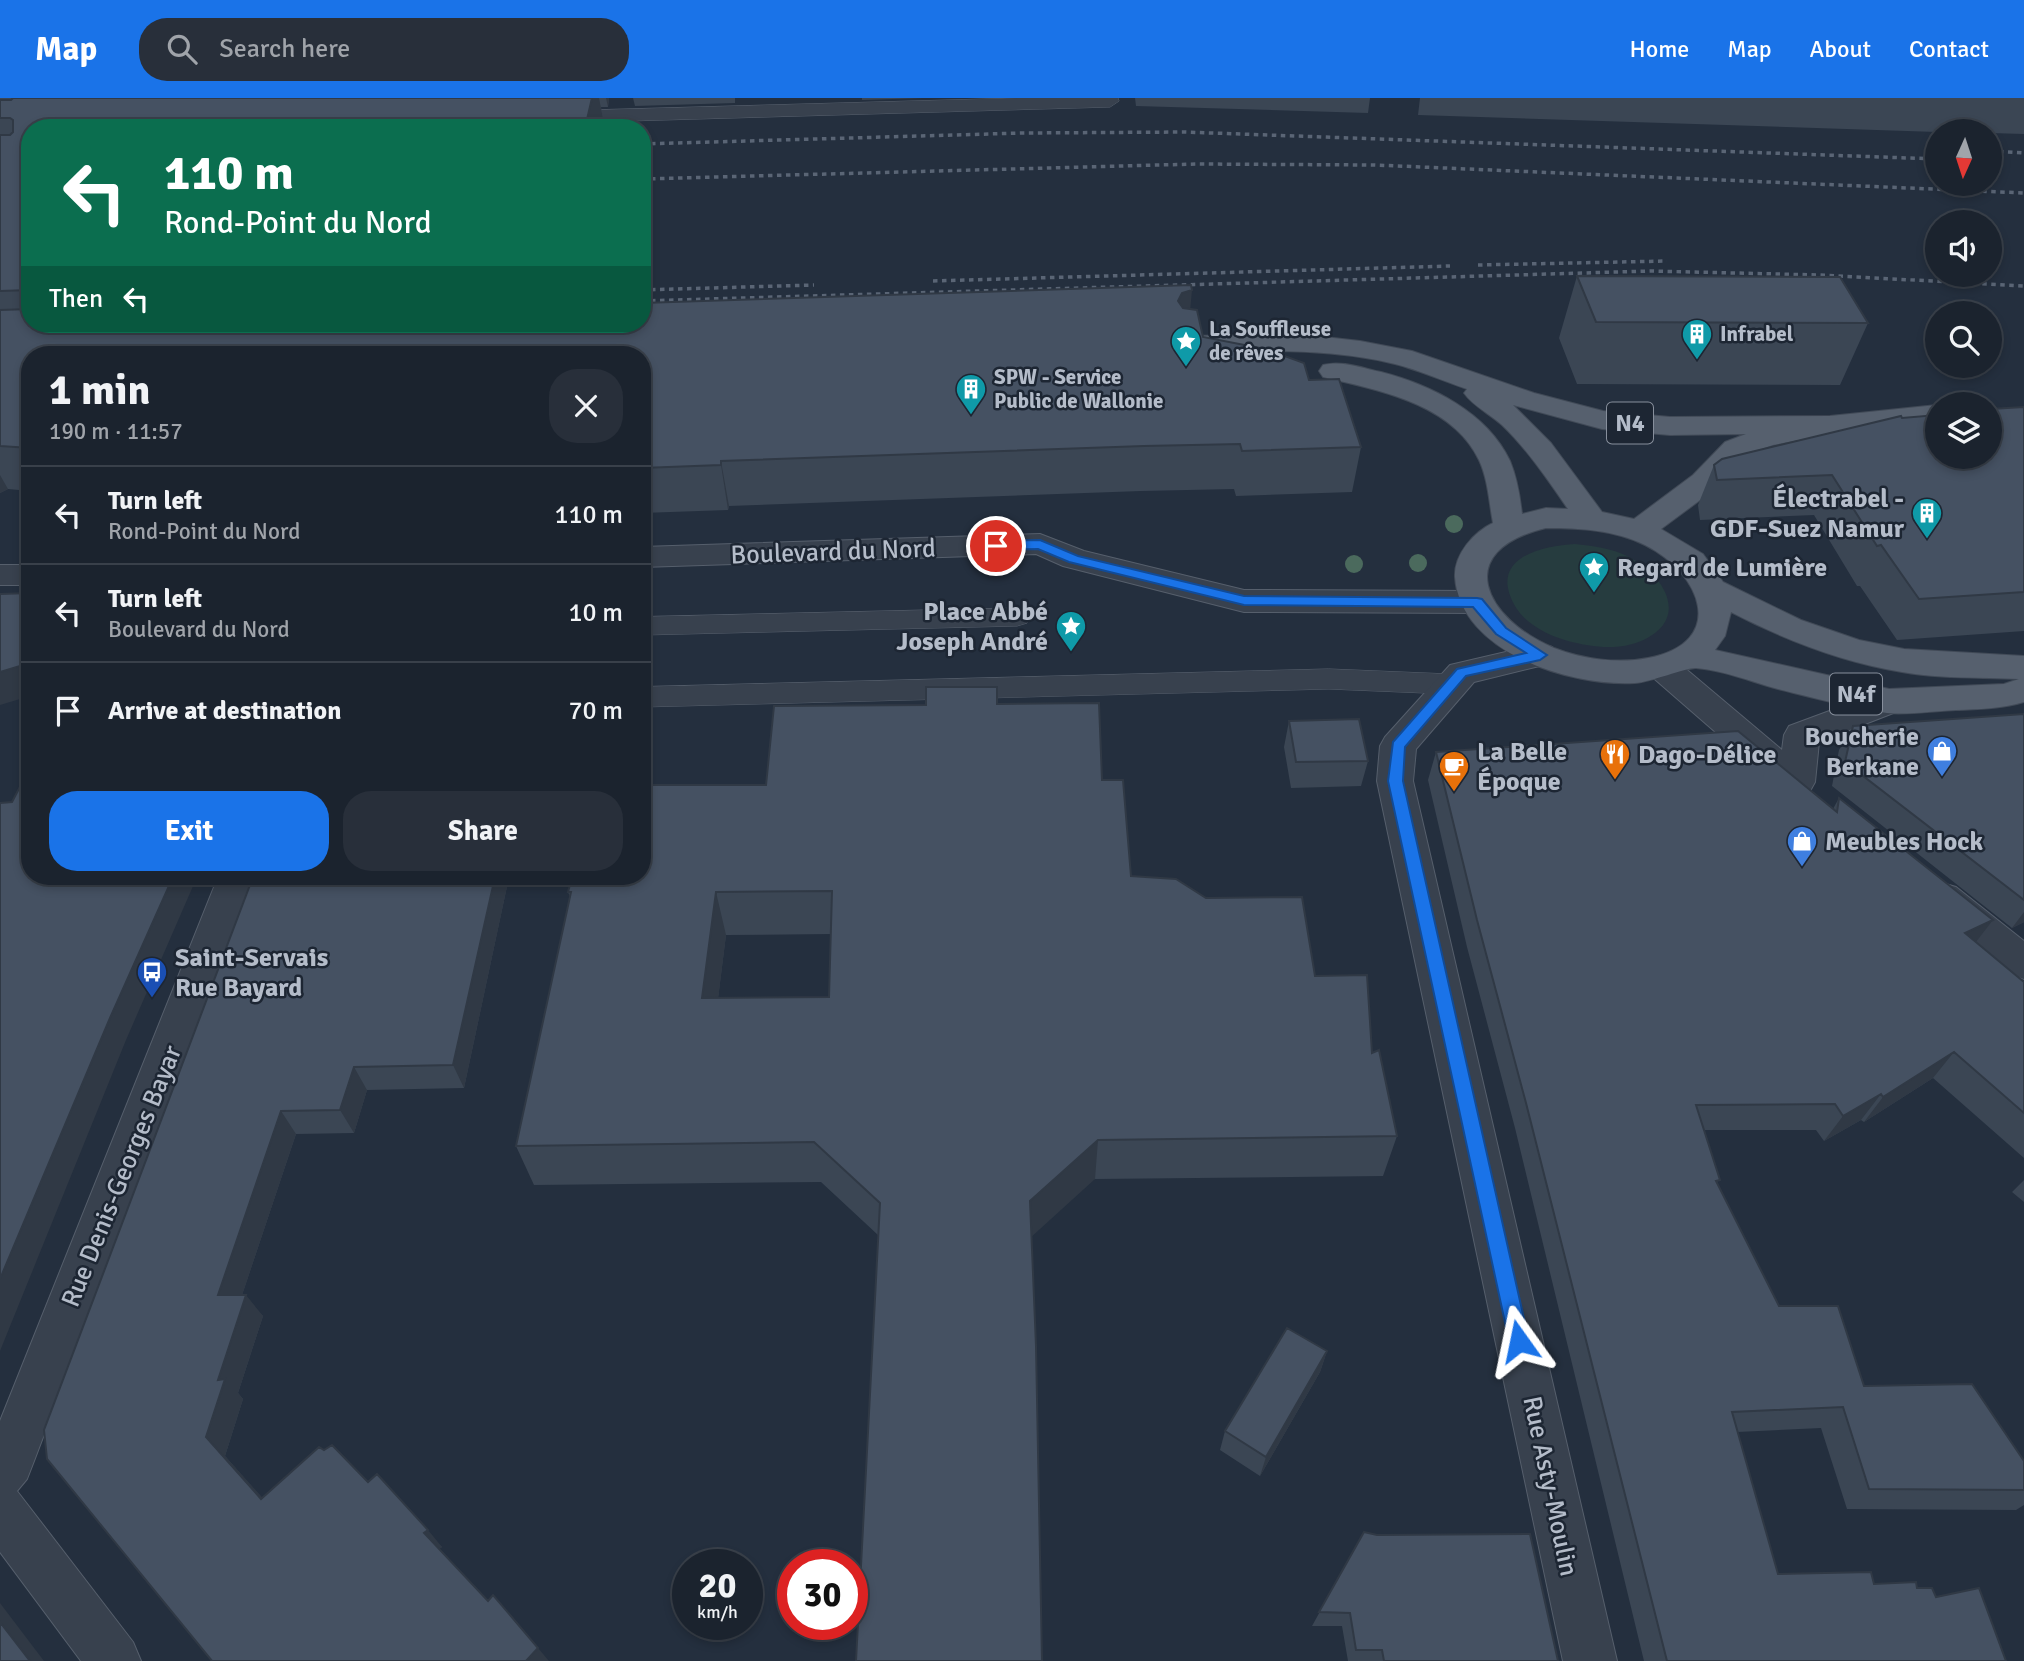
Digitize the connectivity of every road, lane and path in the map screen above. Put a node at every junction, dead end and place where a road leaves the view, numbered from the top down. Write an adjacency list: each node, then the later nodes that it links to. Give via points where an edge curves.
1 (1109, 98): 2 (lane)
2 (617, 106): 3 (lane)
3 (545, 117)
4 (1438, 370): 6 (main road, N4, via 1602,421 1670,426); 7 (main road, N4, via 1483,397 1543,450); 8 (main road, N4, via 1381,353 1298,342 1196,356 1356,374 1401,386 1439,405 1466,424 1493,456)
5 (1925, 415): 6 (main road, N4)
6 (1830, 425): 9 (main road, via 1766,436 1736,449 1704,482)
7 (1590, 518): 8 (main road, via 1546,518); 9 (main road)
8 (1509, 527): 14 (main road, via 1487,541 1474,558 1470,579)
9 (1639, 530): 13 (main road, via 1687,559)
10 (651, 557): 14 (street, Boulevard du Nord, via 1040,544 1074,559 1244,601)
11 (21, 575): 12 (street)
12 (0, 576)
13 (1711, 589): 18 (main road, via 1717,613 1710,636); 19 (main road, N4f, via 1788,628 1853,650 1904,661)
14 (1477, 602): 17 (main road, via 1501,631)
15 (1017, 617): 16 (lane)
16 (651, 626)
17 (1540, 655): 18 (main road, via 1580,668 1623,673); 20 (street, Rue Asty-Moulin, via 1462,673)
18 (1677, 661): 23 (main road, N4f); 23 (street, via 1808,791 1802,735)
19 (2024, 668)
20 (1449, 684): 22 (lane, via 1329,680); 30 (street, Rue Asty-Moulin, via 1398,746 1395,781)
21 (2024, 690): 23 (main road, N4f, via 2004,696)
22 (651, 697)
23 (1889, 701)
24 (1916, 877): 26 (street)
25 (234, 885): 27 (street, Rue Denis-Georges Bayar, via 9,1461)
26 (2024, 964)
27 (0, 1473)
28 (0, 1510): 29 (street)
29 (114, 1661)
30 (1590, 1661)

